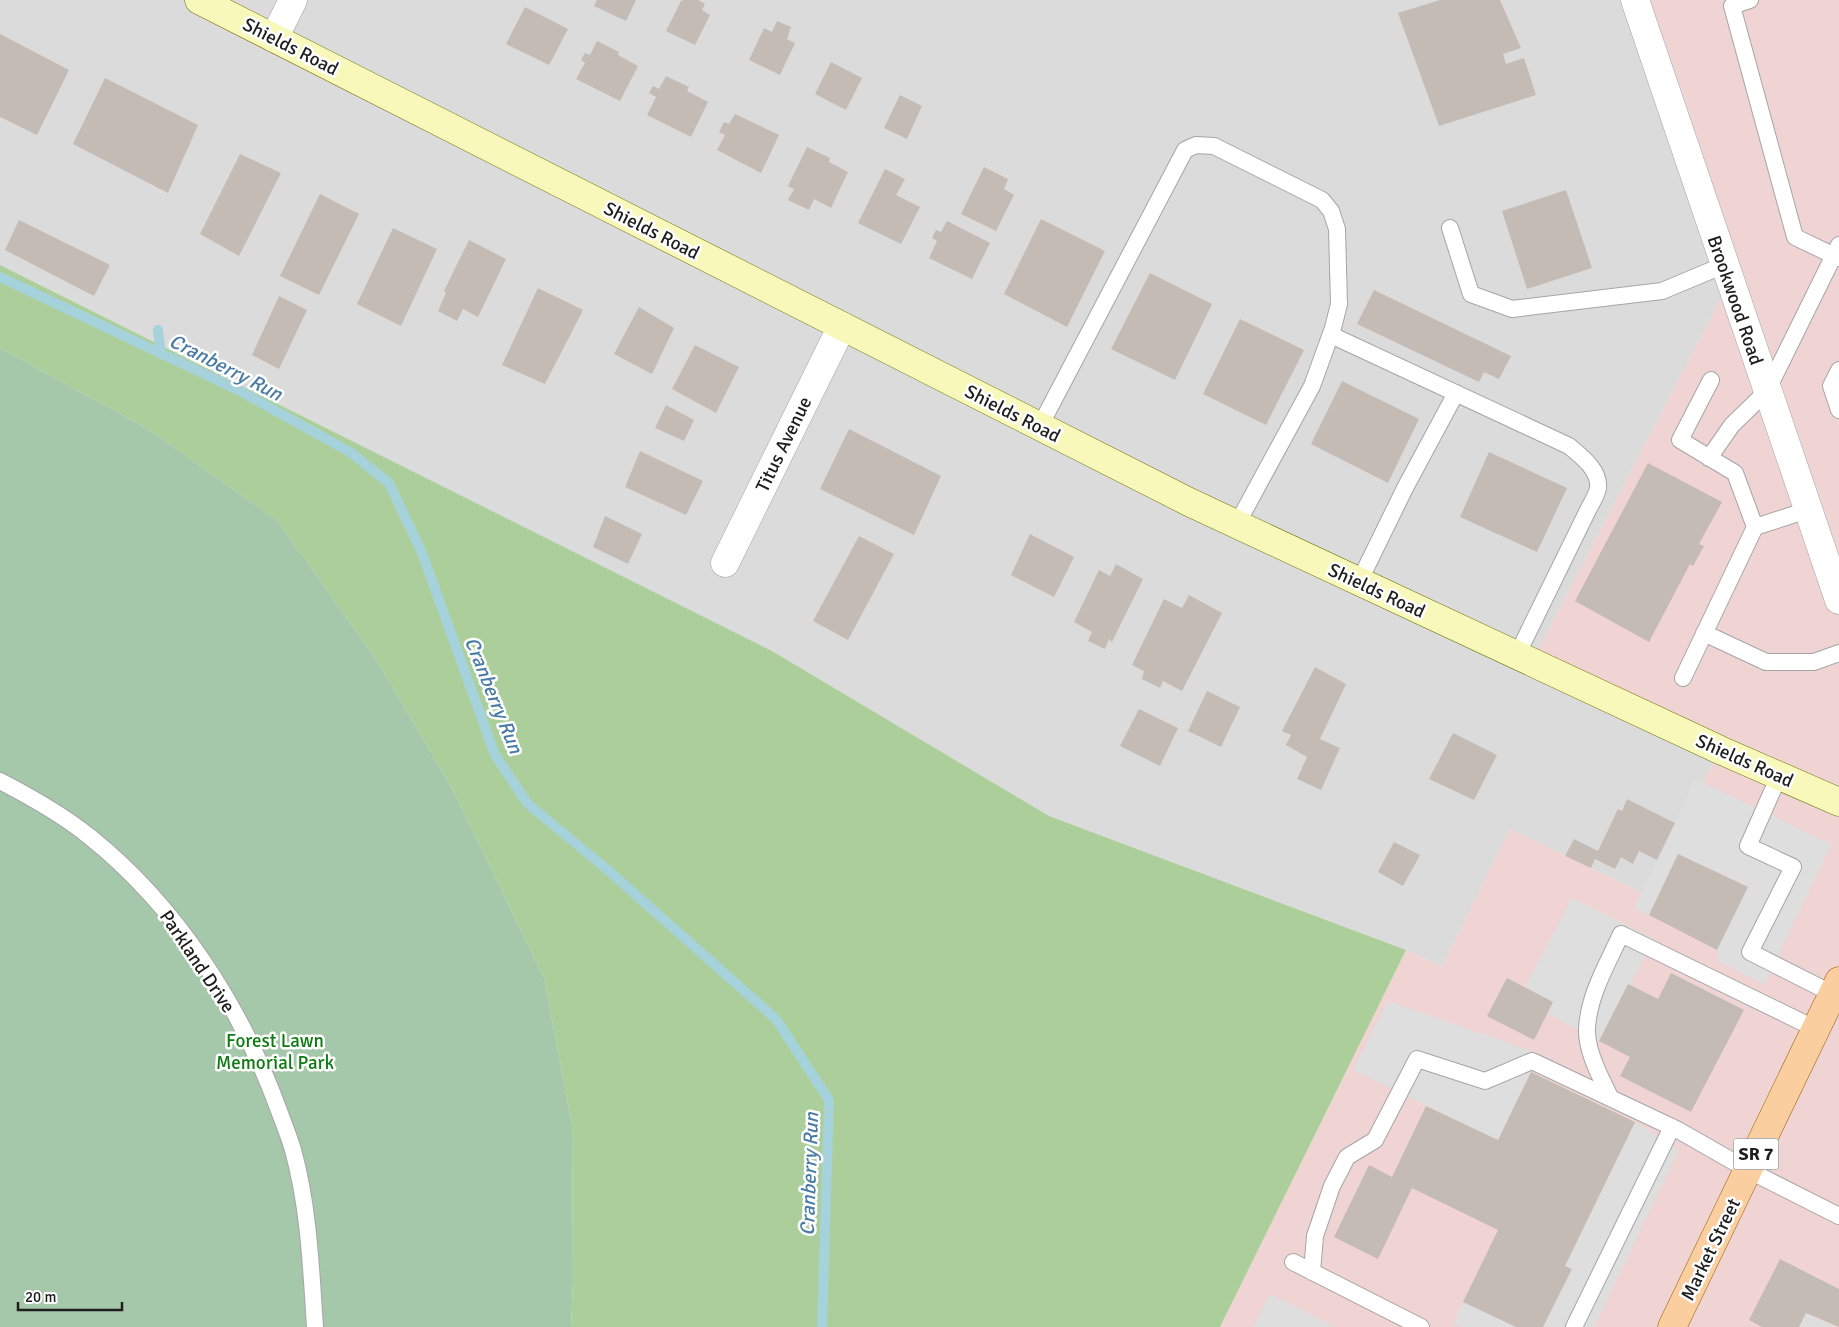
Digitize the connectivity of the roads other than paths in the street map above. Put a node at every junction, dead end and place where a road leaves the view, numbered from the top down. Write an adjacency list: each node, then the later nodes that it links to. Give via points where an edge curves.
1 (199, 0): 5 (main road, Shields Road)
2 (293, 0): 5 (street)
3 (1635, 0): 8 (street, Brookwood Road)
4 (1750, 0): 7 (lane, via 1732,6 1795,237)
5 (274, 38): 9 (main road, Shields Road)
6 (1450, 228): 8 (lane, via 1471,294 1512,309 1662,291)
7 (1837, 253): 13 (lane)
8 (1724, 265): 13 (street, Brookwood Road)
9 (842, 326): 16 (main road, Shields Road); 21 (street, Titus Avenue)
10 (1331, 335): 14 (lane); 16 (lane, via 1339,304 1337,229 1331,211 1322,200 1214,146 1196,145 1185,150); 19 (lane, via 1312,386)
11 (1839, 370): 15 (lane, via 1831,386)
12 (1711, 380): 17 (lane, via 1680,440)
13 (1767, 391): 17 (lane, via 1732,425); 18 (street, Brookwood Road)
14 (1456, 393): 22 (lane); 26 (lane, via 1569,446 1586,459 1595,473 1598,488)
15 (1839, 410)
16 (1040, 426): 19 (main road, Shields Road)
17 (1709, 458): 20 (lane, via 1735,473)
18 (1808, 510): 20 (lane); 23 (street, Brookwood Road)
19 (1237, 524): 22 (main road, Shields Road)
20 (1755, 527): 24 (lane)
21 (725, 563)
22 (1359, 582): 26 (main road, Shields Road)
23 (1839, 600)
24 (1704, 633): 25 (lane, via 1766,662 1814,662); 27 (lane)
25 (1839, 652)
26 (1517, 655): 28 (main road, Shields Road)
27 (1682, 678)
28 (1779, 776): 30 (main road, Shields Road); 31 (lane, via 1748,846 1793,867 1750,952)
29 (0, 781): 39 (lane, Parkland Drive, via 90,837 159,902 216,981 262,1066 293,1150 310,1239)
30 (1839, 802)
31 (1836, 988): 32 (main road, Market Street / SR 7)
32 (1816, 1029): 33 (lane, via 1621,934 1594,992 1587,1028 1594,1062); 35 (main road, Market Street / SR 7)
33 (1610, 1097): 34 (lane); 38 (lane, via 1532,1060 1485,1081 1417,1059 1375,1140 1347,1157 1332,1186 1315,1236)
34 (1672, 1127): 35 (lane); 41 (lane)
35 (1748, 1170): 36 (lane); 42 (main road, Market Street / SR 7)
36 (1839, 1216)
37 (1292, 1262): 38 (lane)
38 (1312, 1272): 40 (lane)
39 (315, 1327)
40 (1421, 1327)
41 (1574, 1327)
42 (1673, 1327)

